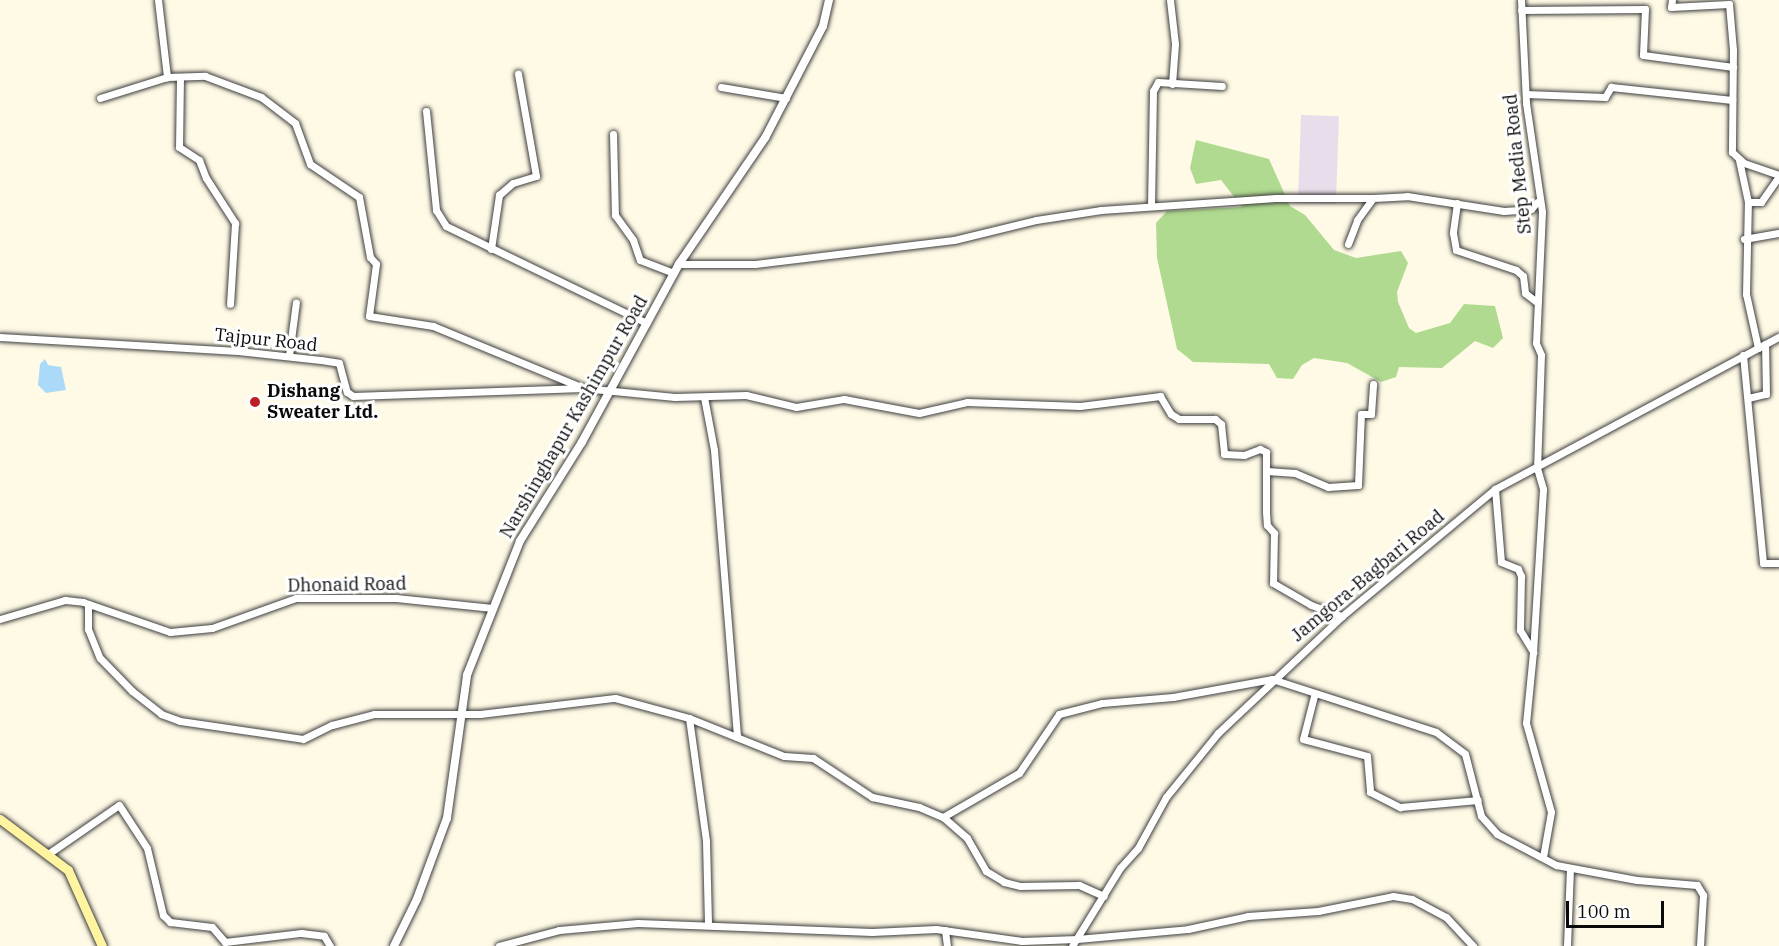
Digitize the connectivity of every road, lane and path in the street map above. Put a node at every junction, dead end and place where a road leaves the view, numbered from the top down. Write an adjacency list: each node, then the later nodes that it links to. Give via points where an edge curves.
1 (158, 0): 9 (street)
2 (829, 0): 16 (street, Narshinghapur Kashimpur Road, via 823,26)
3 (1170, 0): 11 (street, via 1175,44)
4 (1521, 0): 6 (street, Step Media Road)
5 (1672, 0): 7 (street, via 1671,7 1729,4)
6 (1521, 10): 7 (street, via 1645,9 1643,55); 14 (street, Step Media Road)
7 (1733, 67): 17 (street)
8 (518, 74): 30 (street, via 536,176 513,183 499,195)
9 (167, 77): 10 (street); 15 (street)
10 (180, 77): 35 (street, via 179,147 199,160 235,223); 43 (street, via 205,76 261,98 294,123 310,164 359,197 370,257 376,264 369,316 434,326)
11 (1172, 84): 12 (street); 26 (street, via 1158,82 1153,91)
12 (1222, 86)
13 (722, 87): 16 (street)
14 (1526, 94): 17 (street, via 1605,96 1611,87); 23 (street, Step Media Road)
15 (100, 98)
16 (786, 98): 31 (street, Narshinghapur Kashimpur Road, via 765,138)
17 (1732, 100): 20 (street, via 1732,152)
18 (426, 111): 30 (street, via 436,210 446,226)
19 (613, 134): 32 (street, via 615,215 633,240 640,260)
20 (1739, 160): 21 (street); 24 (street)
21 (1779, 175): 24 (street, via 1761,202)
22 (1373, 198): 25 (street, via 1393,195); 26 (street, via 1276,198); 29 (street, via 1357,220)
23 (1537, 202): 25 (street, via 1531,209 1517,211); 34 (street, Step Media Road, via 1542,213)
24 (1748, 202): 28 (street)
25 (1456, 203): 34 (street, via 1456,249 1516,270 1523,276 1525,293)
26 (1151, 206): 31 (street, via 1036,220 954,240 755,264)
27 (1779, 232): 28 (street)
28 (1744, 239): 39 (street, via 1746,294)
29 (1348, 244)
30 (491, 249): 36 (street)
31 (679, 264): 32 (street, Narshinghapur Kashimpur Road)
32 (674, 273): 36 (street, Narshinghapur Kashimpur Road)
33 (296, 302): 40 (street)
34 (1538, 303): 47 (street, Step Media Road, via 1536,343 1541,354)
35 (230, 304)
36 (646, 323): 44 (street, Narshinghapur Kashimpur Road)
37 (0, 337): 40 (street, Tajpur Road)
38 (1779, 337): 39 (street, Jamgora-Bagbari Road)
39 (1762, 346): 41 (street, Jamgora-Bagbari Road); 46 (street, via 1766,394)
40 (289, 355): 43 (street, Tajpur Road, via 339,363 347,392 353,396)
41 (1743, 355): 46 (street); 47 (street, Jamgora-Bagbari Road)
42 (1373, 384): 48 (street, via 1371,414 1361,414 1358,485 1328,487 1295,473)
43 (583, 388): 44 (street, Tajpur Road)
44 (612, 389): 45 (street, Tajpur Road); 52 (street, Narshinghapur Kashimpur Road, via 520,541)
45 (704, 397): 48 (street, Tajpur Road, via 746,395 796,407 844,399 919,413 967,402 1080,406 1160,396 1179,419 1215,419 1221,424 1224,454 1244,455 1260,449 1266,452); 60 (street, via 714,450)
46 (1748, 398): 50 (street, via 1763,563)
47 (1537, 468): 49 (street, Jamgora-Bagbari Road); 55 (street, Step Media Road, via 1543,489)
48 (1267, 471): 53 (street, via 1267,525 1274,533 1273,583 1311,605)
49 (1495, 489): 53 (street, Jamgora-Bagbari Road); 55 (street, via 1501,562 1518,569 1521,576 1520,630)
50 (1779, 563)
51 (88, 604): 52 (street, Dhonaid Road, via 161,630 184,632 212,628 290,598 390,597); 54 (street, Dhonaid Road, via 65,600); 58 (street, via 88,629 100,658 161,714 180,721 293,739 374,714)
52 (492, 608): 58 (street, Narshinghapur Kashimpur Road, via 467,675)
53 (1342, 616): 56 (street, Jamgora-Bagbari Road)
54 (0, 619)
55 (1533, 652): 65 (street, Step Media Road, via 1526,723 1551,812)
56 (1272, 680): 57 (street); 62 (street, via 1173,697 1102,703 1059,714 1019,773); 67 (street, Jamgora-Bagbari Road, via 1218,733 1166,797)
57 (1314, 696): 61 (street, via 1436,732 1465,754); 61 (street, via 1303,739 1367,756 1370,792 1401,807)
58 (461, 715): 59 (street, via 615,698); 73 (street, Narshinghapur Kashimpur Road, via 447,818 417,899)
59 (688, 718): 60 (street); 68 (street, via 706,841)
60 (737, 737): 62 (street, via 784,756 813,758 872,797 919,807)
61 (1478, 800): 65 (street, via 1481,816 1497,834)
62 (943, 818): 67 (street, via 967,838 986,871 1004,882 1020,886 1078,885)
63 (0, 819): 64 (main road)
64 (48, 854): 71 (main road, via 68,870 76,883); 72 (street, via 120,805 147,848 163,915 170,922 212,927 225,942 301,933 324,936)
65 (1544, 857): 66 (street)
66 (1570, 869): 78 (street); 79 (street, via 1697,885 1703,895)
67 (1104, 896): 70 (street, Jamgora-Bagbari Road)
68 (708, 924): 69 (street, via 835,931); 74 (street, via 638,923 559,930)
69 (945, 930): 70 (street, via 1012,940); 75 (street)
70 (1077, 939): 76 (street, Jamgora-Bagbari Road); 77 (street, via 1188,929 1248,915 1318,911 1393,896 1412,899 1446,917)
71 (102, 946)
72 (330, 946)
73 (394, 946)
74 (499, 946)
75 (947, 946)
76 (1072, 946)
77 (1473, 946)
78 (1567, 946)
79 (1700, 946)

